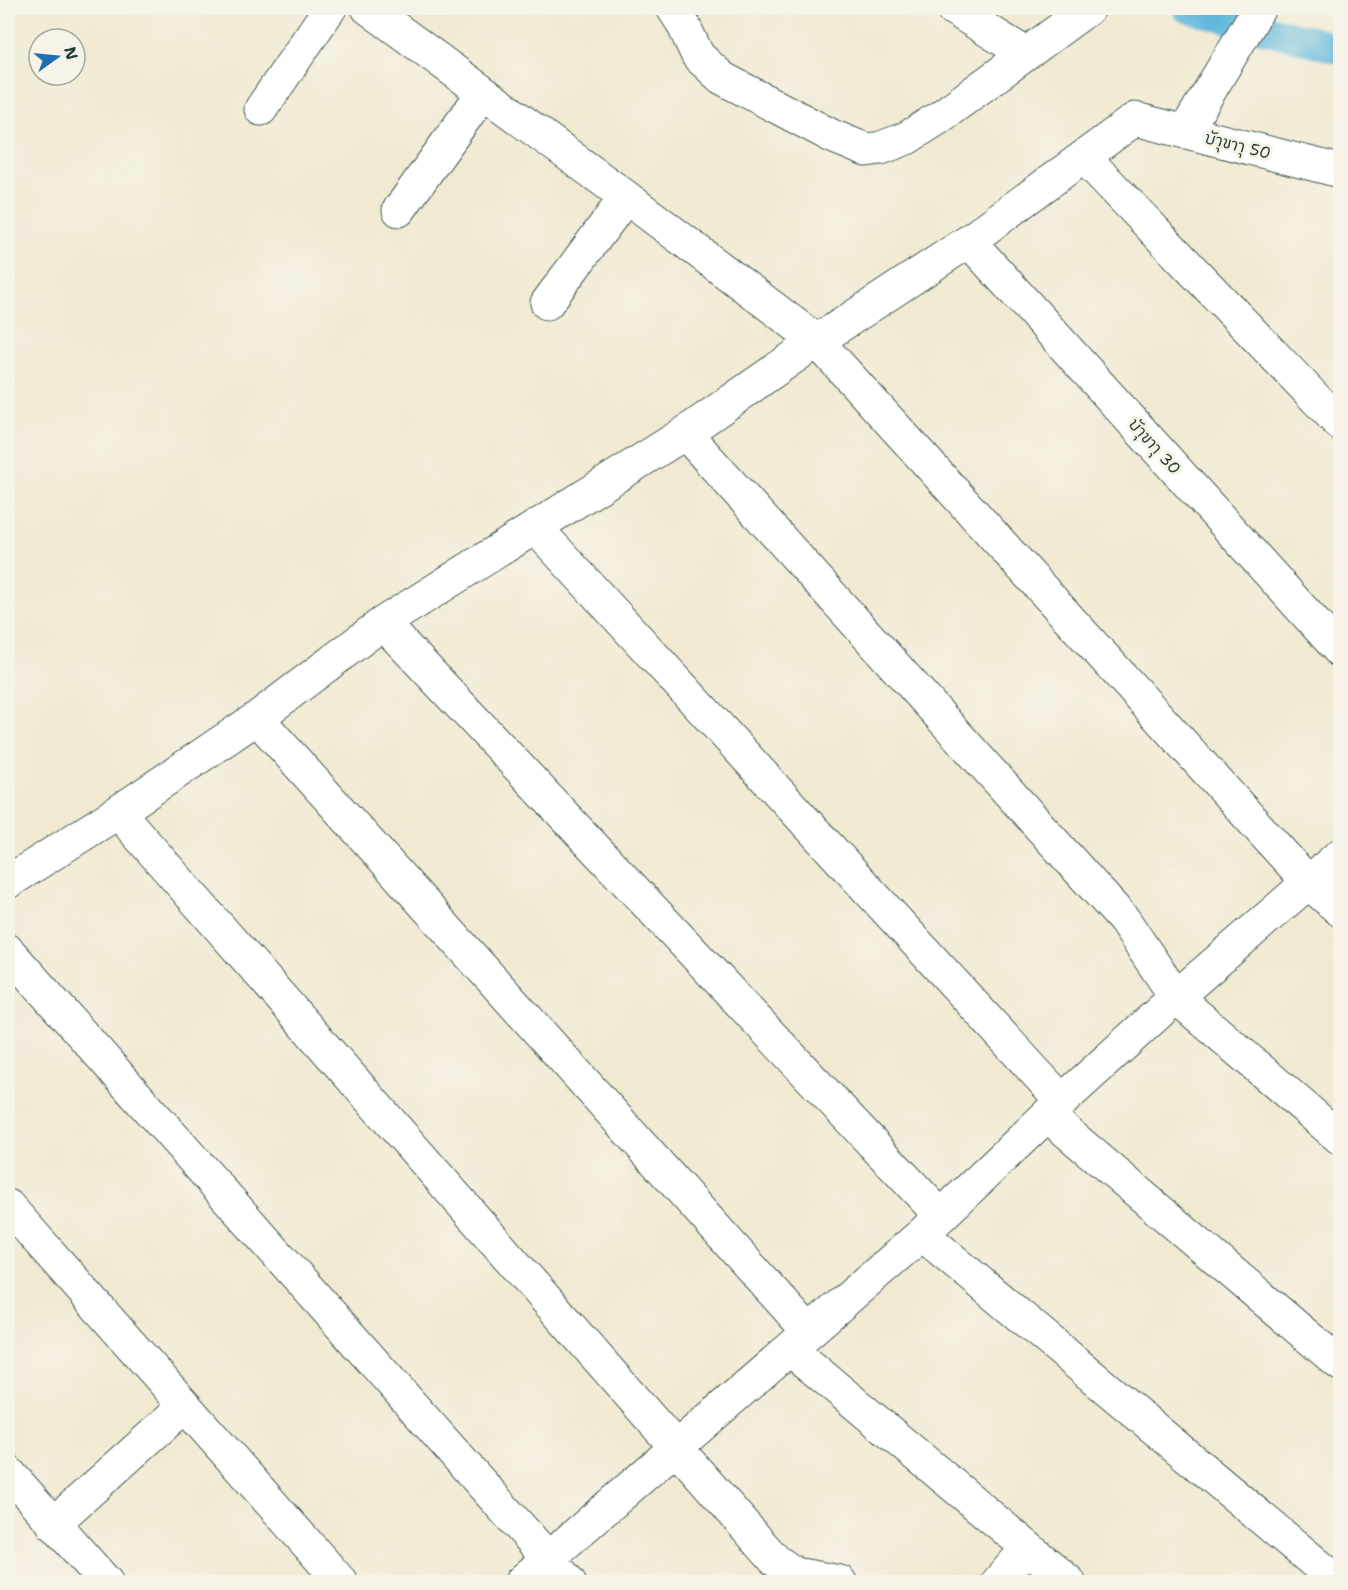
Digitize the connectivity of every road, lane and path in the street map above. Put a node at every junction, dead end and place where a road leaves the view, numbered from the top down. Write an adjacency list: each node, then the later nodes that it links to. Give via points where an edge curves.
1 (330, 8): 9 (street)
2 (368, 8): 8 (street)
3 (673, 8): 7 (street, via 698,56 722,78 866,150 907,138)
4 (952, 8): 7 (street)
5 (1089, 8): 7 (street)
6 (1254, 17): 10 (street)
7 (1026, 54)
8 (483, 93): 14 (street); 16 (street)
9 (261, 109)
10 (1185, 132): 11 (street, บัาุขาาุ 50, via 1135,119); 12 (street, บัาุขาาุ 50)
11 (1084, 157): 17 (street); 20 (street)
12 (1306, 162): 13 (street, บัาุขาาุ 50); 15 (street)
13 (1341, 171)
14 (626, 197): 18 (street); 19 (street)
15 (1341, 197)
16 (399, 210)
17 (969, 241): 19 (street); 24 (street, บัาุขาาุ 30)
18 (548, 303)
19 (817, 341): 21 (street); 29 (street)
20 (1341, 423)
21 (686, 433): 22 (street); 32 (street, via 1124,920)
22 (536, 528): 23 (street); 33 (street)
23 (383, 623): 25 (street); 36 (street)
24 (1341, 651)
25 (257, 718): 26 (street); 37 (street)
26 (118, 812): 28 (street); 40 (street)
27 (1341, 855): 29 (street)
28 (8, 882)
29 (1309, 883): 30 (street); 32 (street)
30 (1341, 910)
31 (8, 951): 44 (street)
32 (1176, 997): 33 (street); 34 (street)
33 (1054, 1108): 36 (street); 38 (street)
34 (1341, 1138)
35 (8, 1206): 39 (street)
36 (931, 1225): 37 (street); 51 (street)
37 (799, 1340): 40 (street); 43 (street)
38 (1341, 1364)
39 (185, 1406): 42 (street); 46 (street)
40 (678, 1446): 44 (street); 48 (street, via 776,1560 795,1574)
41 (8, 1472): 42 (street)
42 (53, 1524): 45 (street)
43 (1027, 1549): 49 (street); 50 (street)
44 (559, 1570): 47 (street)
45 (106, 1582)
46 (341, 1582)
47 (521, 1582)
48 (840, 1582)
49 (998, 1582)
50 (1069, 1582)
51 (1338, 1582)

